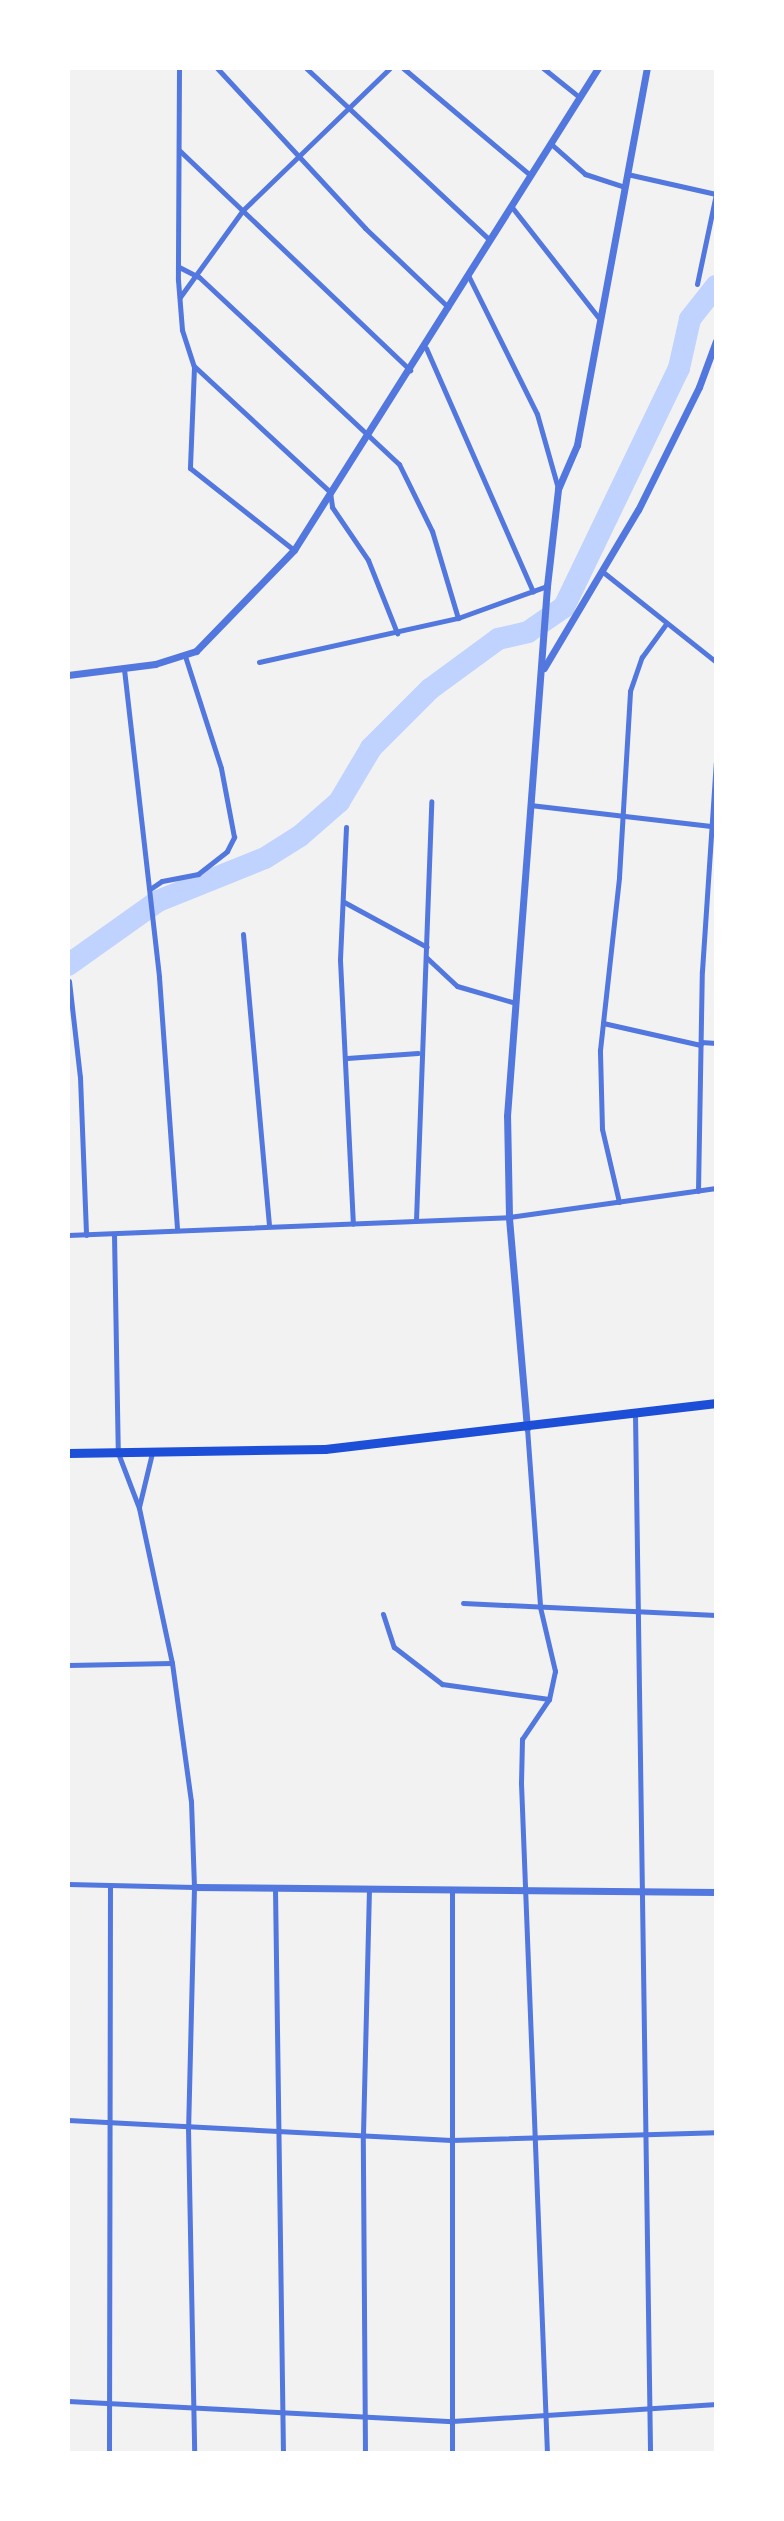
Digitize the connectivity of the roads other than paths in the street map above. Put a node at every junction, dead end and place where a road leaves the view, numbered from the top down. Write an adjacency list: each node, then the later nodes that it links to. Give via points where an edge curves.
1 (179, 68): 12 (street)
2 (217, 68): 13 (street)
3 (306, 68): 10 (street)
4 (390, 68): 10 (street)
5 (403, 68): 15 (street)
6 (543, 68): 9 (street)
7 (598, 68): 9 (street)
8 (647, 68): 14 (street)
9 (578, 96): 11 (street)
10 (349, 108): 13 (street); 20 (street)
11 (550, 142): 15 (street); 16 (street, via 585,174)
12 (179, 150): 19 (street); 21 (street)
13 (301, 155): 19 (street); 26 (street, via 365,228)
14 (624, 173): 16 (street); 17 (street)
15 (530, 175): 18 (street)
16 (622, 186): 27 (street)
17 (716, 194): 24 (street)
18 (510, 205): 20 (street); 27 (street)
19 (243, 210): 23 (street); 31 (street)
20 (489, 239): 22 (street)
21 (178, 266): 23 (street); 25 (street)
22 (468, 275): 26 (street); 33 (street, via 537,414)
23 (199, 277): 25 (street); 32 (street)
24 (697, 284)
25 (179, 297): 30 (street, via 182,330)
26 (449, 308): 29 (street)
27 (598, 317): 33 (street, via 577,445)
28 (716, 341): 36 (street, via 699,387)
29 (426, 348): 31 (street); 38 (street)
30 (194, 366): 34 (street); 35 (street, via 190,468)
31 (410, 371): 32 (street)
32 (370, 434): 34 (street); 39 (street, via 414,487)
33 (558, 489): 37 (street)
34 (330, 492): 35 (street); 41 (street, via 332,507 368,560)
35 (294, 550): 42 (street, via 227,625)
36 (603, 572): 40 (street); 46 (street)
37 (547, 586): 38 (street); 46 (street)
38 (533, 592): 39 (street)
39 (458, 618): 41 (street)
40 (666, 624): 44 (street); 51 (street, via 642,657 630,691)
41 (397, 633): 43 (street)
42 (185, 656): 45 (street); 54 (street, via 221,768 234,837 227,851 198,874 162,881)
43 (259, 662)
44 (716, 662)
45 (124, 669): 47 (street); 54 (street)
46 (543, 670): 50 (street)
47 (68, 675)
48 (716, 762): 52 (street)
49 (431, 801): 57 (street)
50 (530, 805): 51 (street); 60 (street)
51 (622, 819): 52 (street); 61 (street)
52 (711, 826): 62 (street)
53 (346, 827): 55 (street)
54 (150, 890): 73 (street)
55 (343, 902): 57 (street); 65 (street, via 340,960)
56 (243, 934): 72 (street)
57 (427, 947): 58 (street)
58 (426, 957): 60 (street, via 457,986); 64 (street)
59 (69, 981): 76 (street, via 80,1077)
60 (512, 1002): 69 (street)
61 (603, 1023): 62 (street); 68 (street, via 597,1082)
62 (701, 1043): 63 (street); 67 (street)
63 (716, 1043)
64 (418, 1053): 65 (street); 70 (street)
65 (347, 1058): 71 (street)
66 (716, 1188): 67 (street)
67 (698, 1191): 68 (street)
68 (619, 1202): 69 (street)
69 (509, 1217): 70 (street); 79 (street)
70 (416, 1220): 71 (street)
71 (353, 1224): 72 (street)
72 (269, 1226): 73 (street)
73 (177, 1230): 74 (street)
74 (114, 1234): 76 (street); 81 (street)
75 (68, 1235): 76 (street)
76 (86, 1235)
77 (716, 1403): 78 (highway)
78 (635, 1414): 79 (highway); 86 (street)
79 (527, 1428): 82 (highway, via 325,1449); 85 (street)
80 (68, 1453): 81 (highway)
81 (118, 1453): 82 (highway); 83 (street)
82 (152, 1453): 83 (street)
83 (139, 1508): 89 (street)
84 (463, 1603): 85 (street)
85 (540, 1607): 86 (street); 91 (street, via 555,1671)
86 (638, 1613): 88 (street); 96 (street)
87 (383, 1614): 91 (street, via 394,1647 442,1684)
88 (716, 1615)
89 (172, 1663): 90 (street); 94 (street, via 184,1728)
90 (68, 1665)
91 (549, 1699): 98 (street, via 522,1739)
92 (68, 1884): 93 (street)
93 (110, 1886): 94 (street); 102 (street)
94 (194, 1887): 95 (street); 103 (street)
95 (275, 1888): 99 (street); 105 (street)
96 (641, 1889): 98 (street); 100 (street); 106 (street)
97 (452, 1890): 98 (street); 99 (street); 108 (street)
98 (525, 1890): 109 (street)
99 (369, 1891): 107 (street)
100 (716, 1892)
101 (68, 2120): 102 (street)
102 (107, 2121): 103 (street); 111 (street)
103 (188, 2128): 105 (street); 114 (street)
104 (716, 2132): 106 (street)
105 (278, 2133): 107 (street); 115 (street)
106 (646, 2133): 109 (street); 113 (street)
107 (363, 2134): 108 (street); 117 (street)
108 (451, 2140): 109 (street); 118 (street)
109 (538, 2141): 116 (street)
110 (68, 2401): 111 (street)
111 (108, 2404): 114 (street); 119 (street)
112 (716, 2404): 113 (street)
113 (649, 2407): 116 (street); 125 (street)
114 (194, 2408): 115 (street); 120 (street)
115 (283, 2416): 117 (street); 121 (street)
116 (547, 2418): 118 (street); 124 (street)
117 (364, 2419): 118 (street); 122 (street)
118 (452, 2421): 123 (street)
119 (109, 2453)
120 (194, 2453)
121 (283, 2453)
122 (365, 2453)
123 (452, 2453)
124 (547, 2453)
125 (650, 2453)

